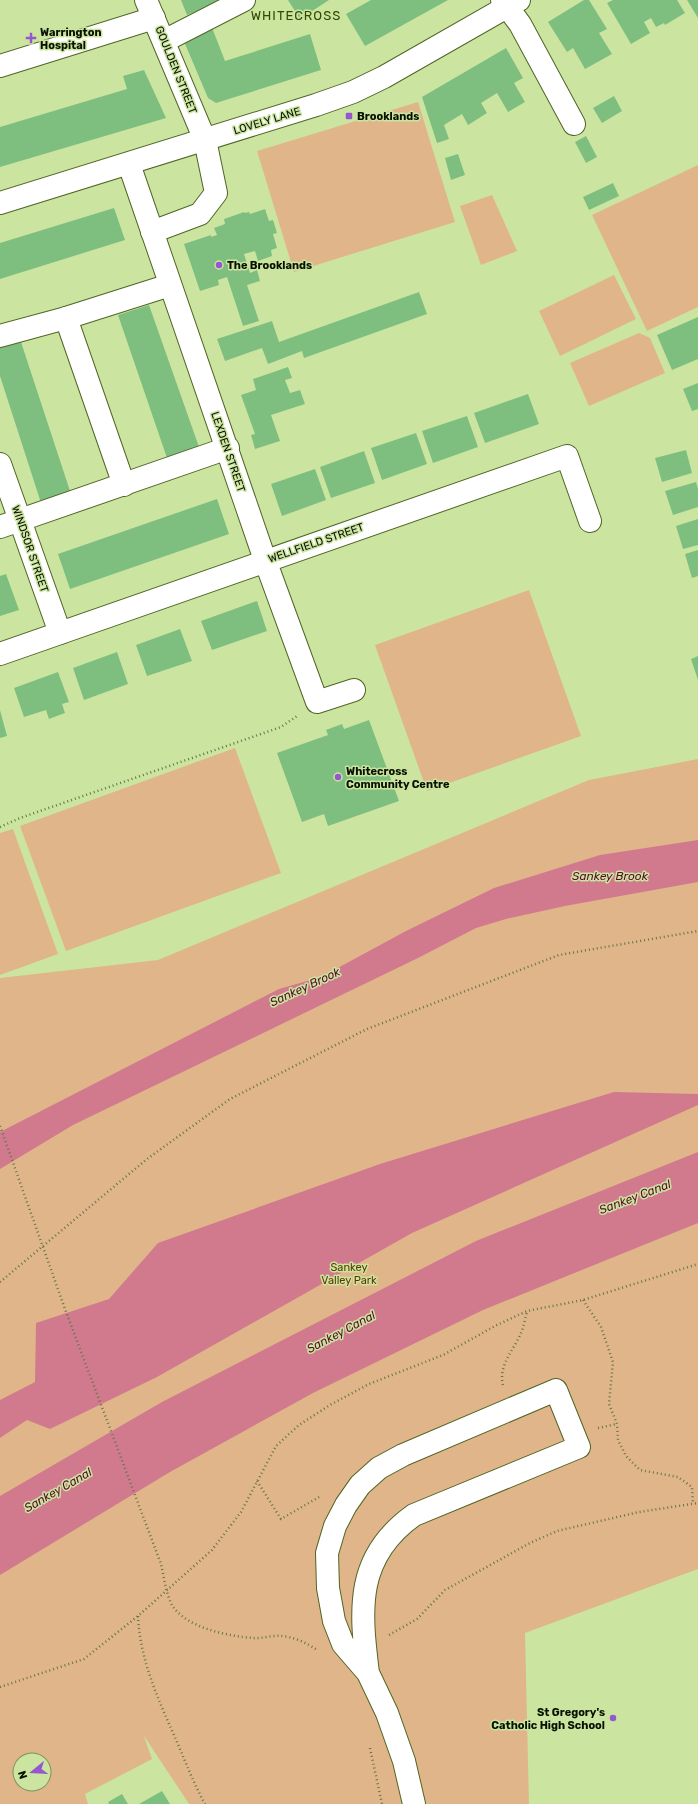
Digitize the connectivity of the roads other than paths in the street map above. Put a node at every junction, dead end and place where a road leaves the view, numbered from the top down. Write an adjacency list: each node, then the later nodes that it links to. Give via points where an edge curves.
1 (244, 0): 4 (street)
2 (509, 2): 6 (street); 7 (street, LOVELY LANE, via 384,77 353,92)
3 (150, 9): 4 (street, GOULDEN STREET); 5 (street)
4 (164, 41): 7 (street, GOULDEN STREET)
5 (0, 66)
6 (574, 124)
7 (205, 140): 8 (street, LOVELY LANE); 10 (street, GOULDEN STREET, via 216,193 200,214)
8 (129, 164): 9 (street, LOVELY LANE); 10 (street, LEXDEN STREET)
9 (0, 203)
10 (152, 232): 11 (street, LEXDEN STREET)
11 (170, 285): 12 (street); 14 (street, LEXDEN STREET)
12 (66, 318): 13 (street); 16 (street)
13 (0, 336)
14 (228, 448): 16 (street); 19 (street, LEXDEN STREET)
15 (0, 464): 18 (street, WINDSOR STREET)
16 (124, 485): 18 (street)
17 (590, 521): 19 (street, WELLFIELD STREET, via 567,456)
18 (10, 523): 20 (street, WINDSOR STREET)
19 (265, 560): 20 (street, WELLFIELD STREET); 22 (street, LEXDEN STREET, via 317,702)
20 (60, 633): 21 (street, WELLFIELD STREET)
21 (0, 654)
22 (354, 690)
23 (368, 1673): 23 (street, via 343,1644 334,1620 328,1588 327,1553 335,1526 346,1505 360,1485 379,1468 403,1455 556,1390 579,1447 414,1515 390,1535 376,1558 365,1585 363,1636); 24 (street, via 387,1713 404,1761)
24 (414, 1804)

